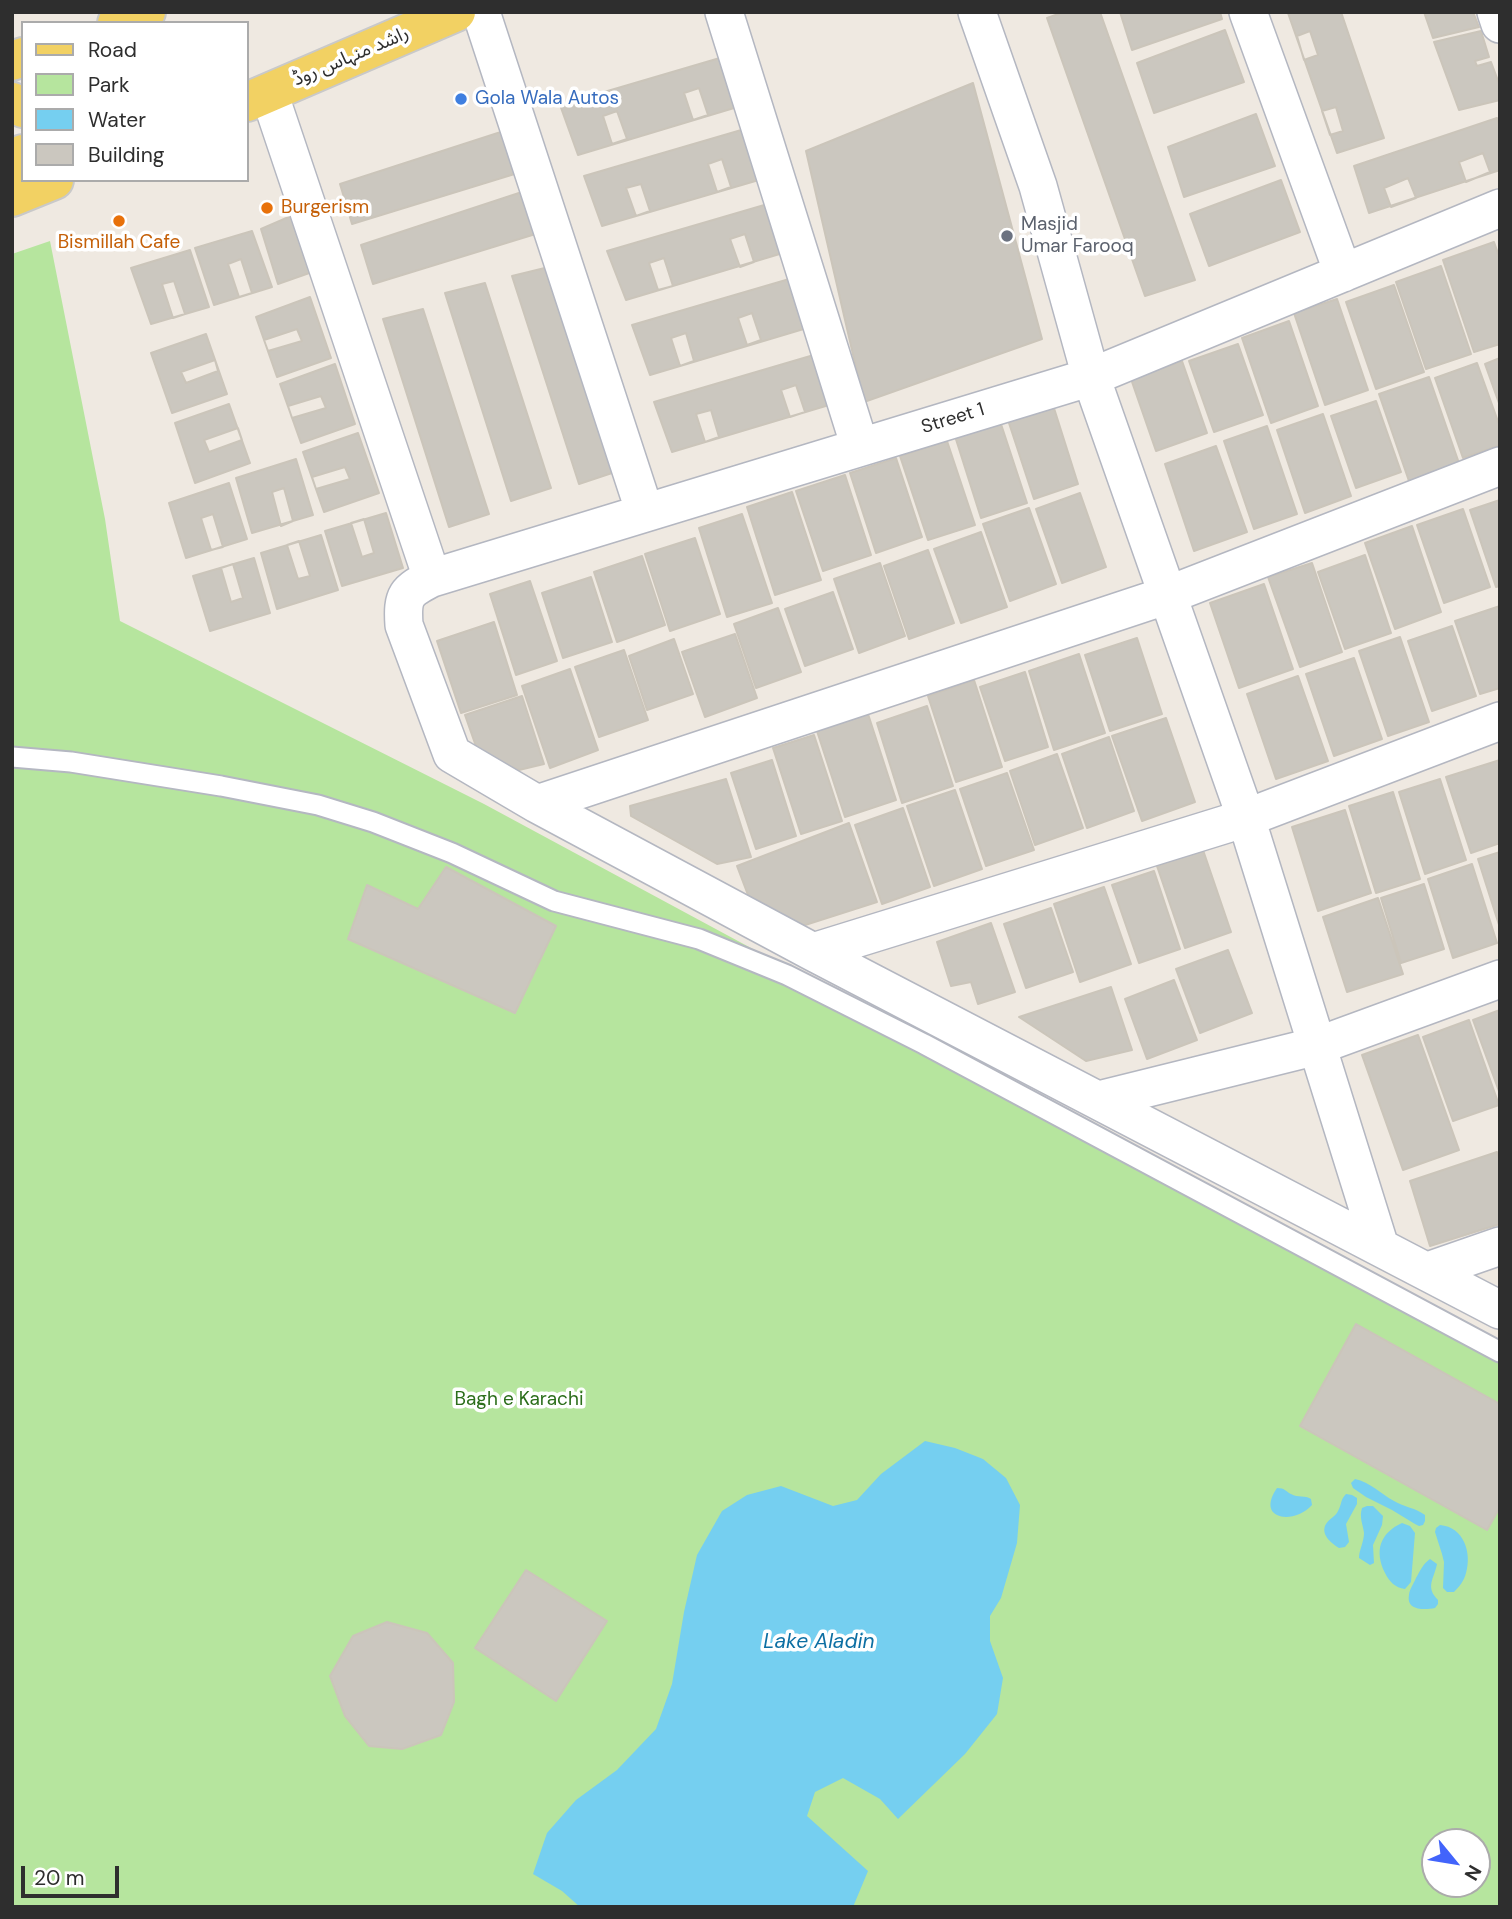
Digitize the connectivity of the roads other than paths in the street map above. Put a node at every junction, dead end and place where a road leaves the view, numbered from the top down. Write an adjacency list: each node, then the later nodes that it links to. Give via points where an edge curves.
1 (146, 12): 8 (main road)
2 (456, 12): 10 (main road, راشد منہاس روڈ)
3 (481, 12): 18 (street)
4 (723, 12): 16 (street)
5 (977, 12): 15 (street, via 1038,186)
6 (1248, 12): 14 (street)
7 (1496, 12): 9 (street)
8 (122, 21)
9 (1500, 24)
10 (258, 97): 19 (street)
11 (49, 182): 12 (main road)
12 (12, 197)
13 (1500, 208): 14 (street, Street 1)
14 (1343, 273): 15 (street, Street 1)
15 (1091, 377): 16 (street, Street 1); 20 (street)
16 (860, 447): 18 (street, Street 1)
17 (1500, 466): 20 (street)
18 (645, 513): 19 (street, Street 1)
19 (432, 578): 23 (street, Street 1, via 412,588 403,605 404,625 452,754)
20 (1168, 595): 23 (street); 24 (street)
21 (1500, 721): 24 (street)
22 (12, 757): 33 (lane, via 71,762 318,805 452,853 554,901 699,939 787,975 924,1044)
23 (537, 804): 25 (street)
24 (1246, 818): 25 (street); 27 (street)
25 (813, 952): 28 (street)
26 (1500, 979): 27 (street)
27 (1317, 1046): 28 (street); 30 (street)
28 (1099, 1100): 30 (street)
29 (1500, 1246): 31 (street)
30 (1380, 1247): 31 (street)
31 (1428, 1271): 32 (street)
32 (1500, 1310)
33 (1500, 1352)

